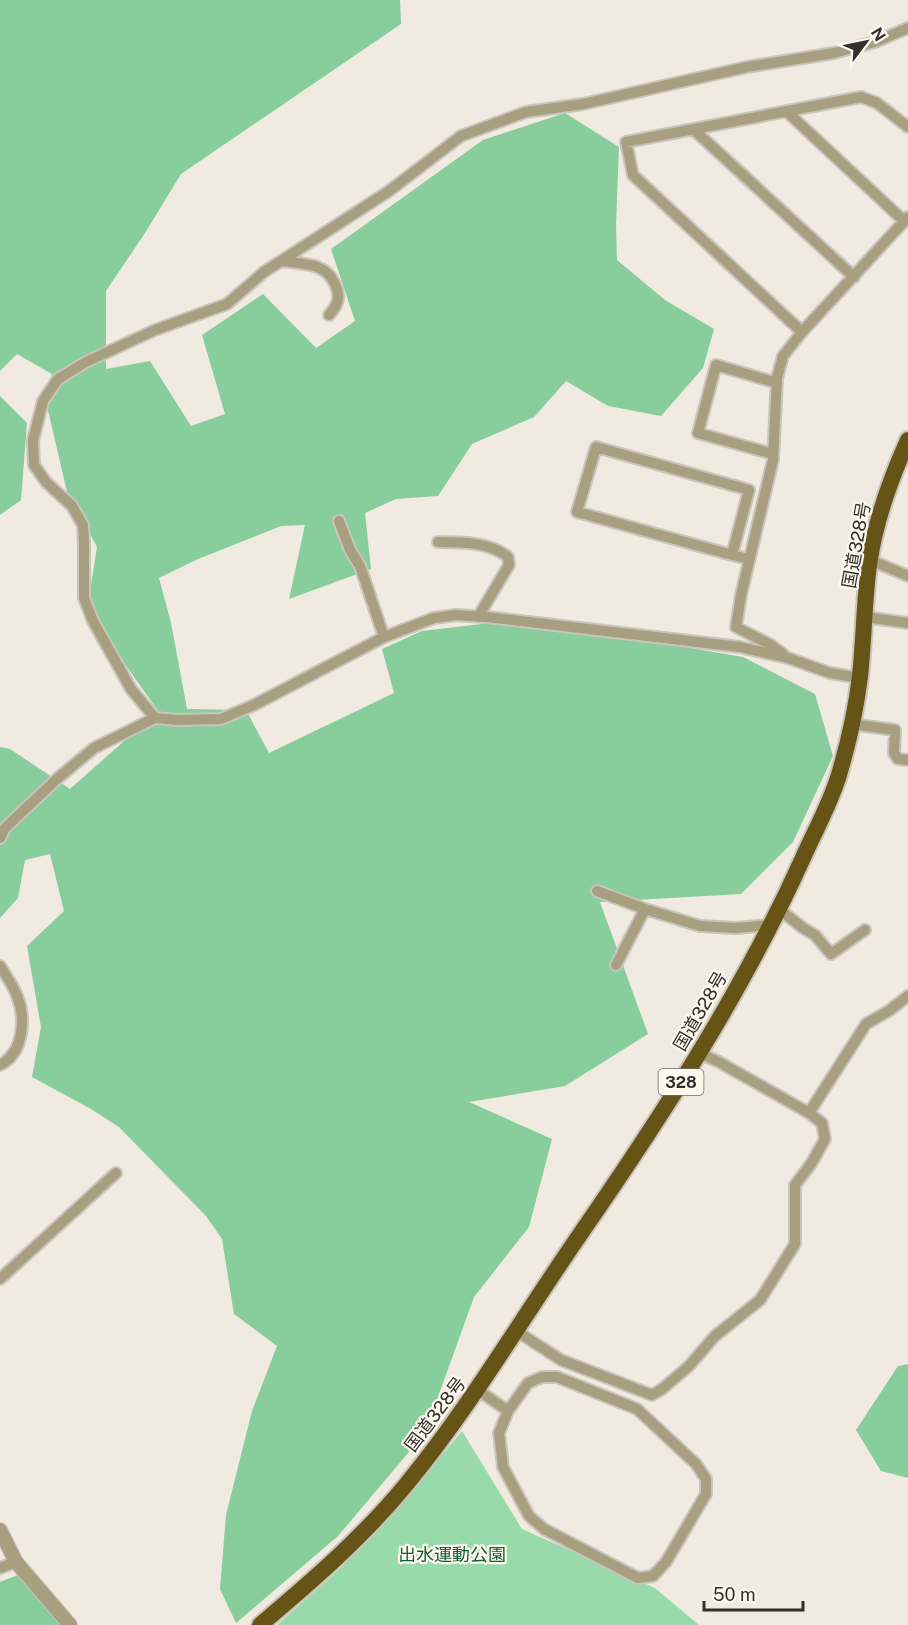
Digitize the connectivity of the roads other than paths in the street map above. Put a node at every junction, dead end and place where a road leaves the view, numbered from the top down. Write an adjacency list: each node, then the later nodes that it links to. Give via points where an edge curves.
1 (908, 28): 6 (street, via 834,53 526,112 461,136 389,191)
2 (786, 111): 3 (street, via 861,97 877,103); 4 (street); 5 (street)
3 (908, 127)
4 (693, 129): 7 (street); 9 (street, via 626,142 633,175)
5 (906, 219): 7 (street)
6 (281, 261): 8 (street, via 317,266 330,273 338,291 338,304); 25 (street, via 227,304 155,330 86,362 58,379 43,401 33,440 34,465 45,482 72,506 82,525 87,606 131,689)
7 (854, 277): 9 (street)
8 (329, 315)
9 (802, 332): 10 (street, via 783,356)
10 (777, 383): 12 (street); 12 (street, via 716,365 698,433)
11 (908, 440): 17 (highway, 国道328号 / 328, via 883,503)
12 (773, 453): 16 (street)
13 (339, 521): 22 (street, via 360,566)
14 (438, 542): 19 (street, via 463,542 500,550 508,557 509,565)
15 (732, 555): 15 (street, via 577,512 596,447 749,490); 16 (street)
16 (749, 560): 23 (street, via 736,627)
17 (870, 560): 18 (street); 20 (highway, 国道328号 / 328)
18 (908, 576)
19 (478, 617): 22 (street, via 434,618); 23 (street, via 698,641)
20 (865, 617): 21 (street); 24 (highway, 国道328号 / 328)
21 (908, 623)
22 (384, 637): 25 (street, via 221,720)
23 (788, 658): 24 (street, via 830,673)
24 (860, 678): 26 (highway, 国道328号 / 328)
25 (155, 718): 28 (street, via 94,748 5,828)
26 (851, 724): 27 (street, via 895,730 894,753 898,759); 31 (highway, 国道328号 / 328, via 837,781)
27 (908, 760)
28 (0, 838)
29 (597, 891): 30 (street)
30 (645, 909): 32 (street, via 700,926); 34 (street)
31 (779, 909): 32 (highway, 国道328号 / 328); 33 (street, via 815,935 831,954)
32 (770, 926): 37 (highway, 国道328号 / 328)
33 (865, 930)
34 (616, 965)
35 (0, 966): 38 (street, via 18,997 22,1026 18,1047)
36 (908, 996): 39 (street, via 866,1024)
37 (699, 1053): 39 (street); 42 (highway, 国道328号 / 328, via 618,1182)
38 (0, 1065)
39 (809, 1113): 42 (street, via 822,1124 825,1139 795,1185 795,1244 760,1300 715,1336 662,1389 652,1395 623,1385 561,1360)
40 (116, 1173): 41 (street)
41 (0, 1279)
42 (515, 1330): 43 (highway, 国道328号 / 328)
43 (478, 1390): 44 (street); 49 (highway, 国道328号 / 328, via 370,1525)
44 (508, 1411): 44 (street, via 499,1433 503,1467 529,1516 544,1529 638,1578 653,1576 666,1562 706,1494 706,1479 696,1464 637,1409 557,1377 542,1377 528,1383)
45 (0, 1530): 46 (street)
46 (16, 1562): 47 (street); 48 (street)
47 (0, 1568)
48 (70, 1625)
49 (260, 1625)

